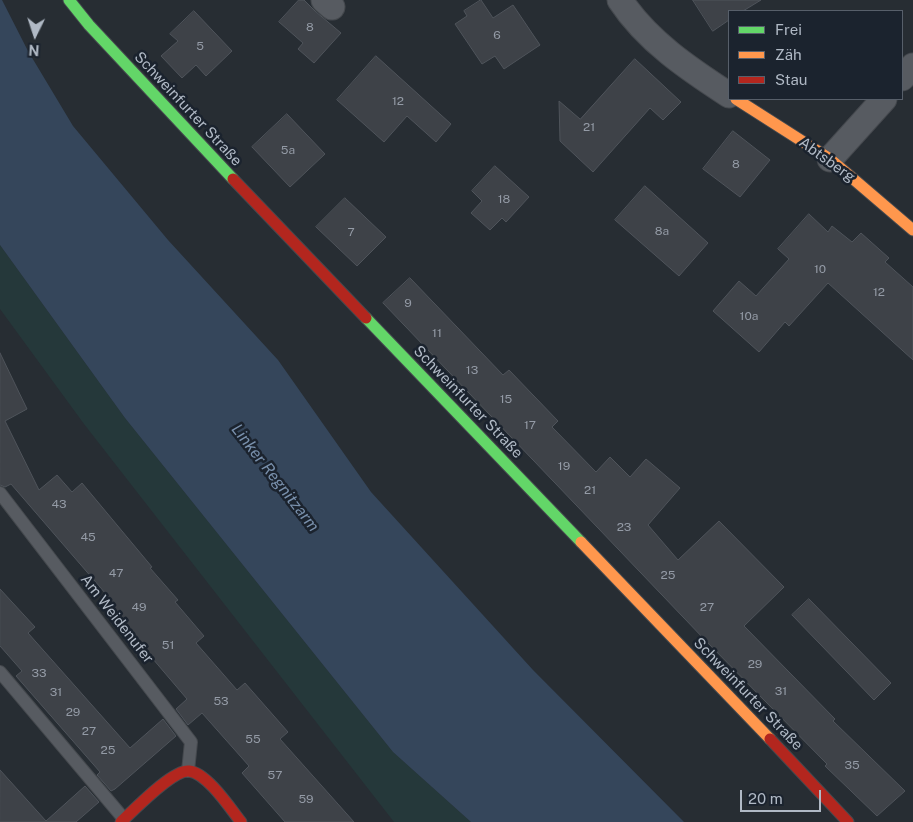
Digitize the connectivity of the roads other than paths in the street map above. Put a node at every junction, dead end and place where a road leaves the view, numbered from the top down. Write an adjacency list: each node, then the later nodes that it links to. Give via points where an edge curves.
1 (69, 0): 15 (street, Schweinfurter Straße, via 228,175)
2 (620, 0): 5 (street, via 632,18 660,46)
3 (913, 66): 4 (street)
4 (903, 77)
5 (728, 94)
6 (738, 100): 8 (street, Abtsberg)
7 (883, 100): 8 (street)
8 (830, 159): 9 (street, Abtsberg)
9 (913, 230)
10 (0, 493): 12 (lane, Am Weidenufer, via 191,742)
11 (0, 672): 13 (lane)
12 (188, 771): 13 (street, via 168,780); 14 (street, via 208,782)
13 (123, 820)
14 (241, 822)
15 (848, 822)

